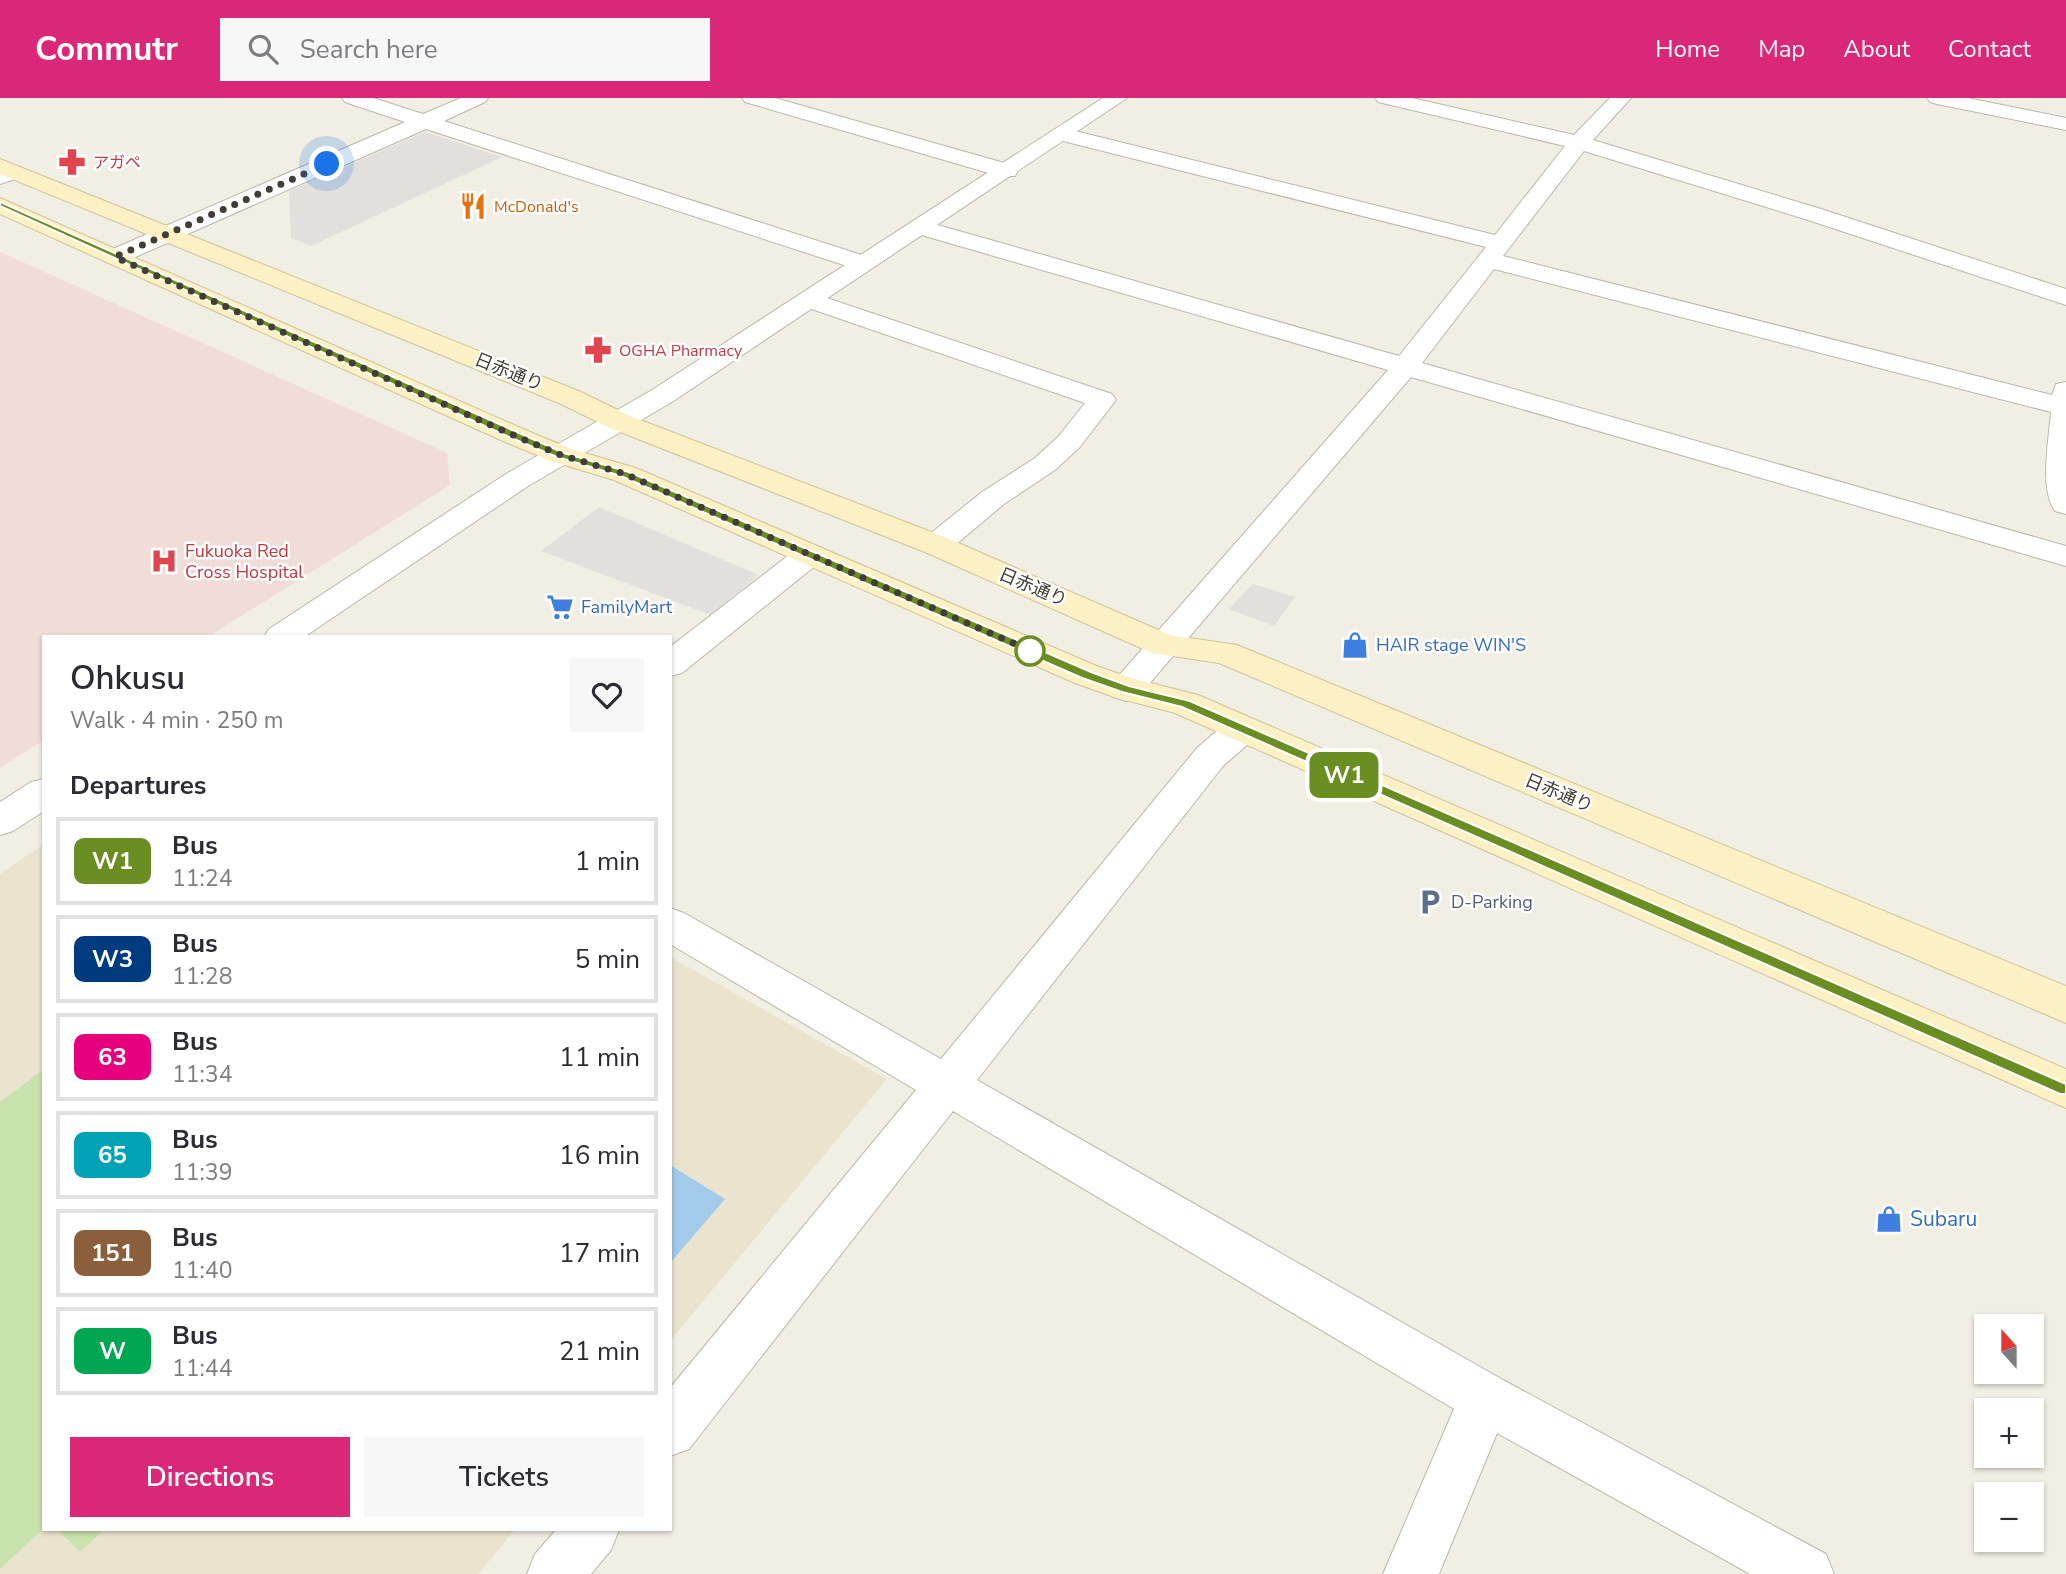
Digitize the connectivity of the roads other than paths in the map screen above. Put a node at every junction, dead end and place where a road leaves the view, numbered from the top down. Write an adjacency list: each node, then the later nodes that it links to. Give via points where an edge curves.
1 (352, 98): 8 (street)
2 (478, 98): 8 (street)
3 (752, 98): 12 (street)
4 (1117, 98): 10 (street)
5 (1385, 98): 11 (street)
6 (1621, 98): 11 (street)
7 (1937, 98): 9 (street)
8 (425, 122): 16 (street); 19 (street)
9 (2066, 124)
10 (1063, 134): 12 (street); 17 (street)
11 (1579, 143): 17 (street); 20 (street)
12 (1007, 171): 15 (street)
13 (5, 172): 16 (main road, 日赤通り)
14 (0, 205): 18 (main road)
15 (919, 227): 19 (street); 22 (street)
16 (168, 233): 18 (street); 24 (main road, 日赤通り)
17 (1494, 251): 22 (street); 23 (street)
18 (115, 257): 25 (main road)
19 (862, 263): 21 (street)
20 (2066, 297)
21 (809, 300): 24 (street); 27 (street, via 1102,400 1045,464 993,498)
22 (1404, 368): 29 (street); 31 (street)
23 (2065, 398): 26 (street, via 2061,471)
24 (620, 422): 25 (street); 27 (main road, 日赤通り)
25 (561, 455): 28 (main road, via 625,474); 30 (street)
26 (2066, 505)
27 (936, 545): 31 (main road, 日赤通り)
28 (808, 555): 32 (street); 33 (main road)
29 (2066, 555)
30 (284, 635)
31 (1164, 645): 33 (street); 38 (main road, 日赤通り, via 1225,653)
32 (672, 663)
33 (1126, 689): 34 (main road, via 1186,704)
34 (1241, 730): 39 (street, via 1210,757); 40 (main road)
35 (42, 793): 36 (street)
36 (0, 821)
37 (672, 925): 39 (street)
38 (2066, 1005)
39 (946, 1086): 41 (street); 42 (street)
40 (2066, 1089)
41 (1485, 1398): 45 (street); 46 (street)
42 (672, 1428)
43 (590, 1531): 44 (street)
44 (555, 1574)
45 (1411, 1574)
46 (1806, 1574)

